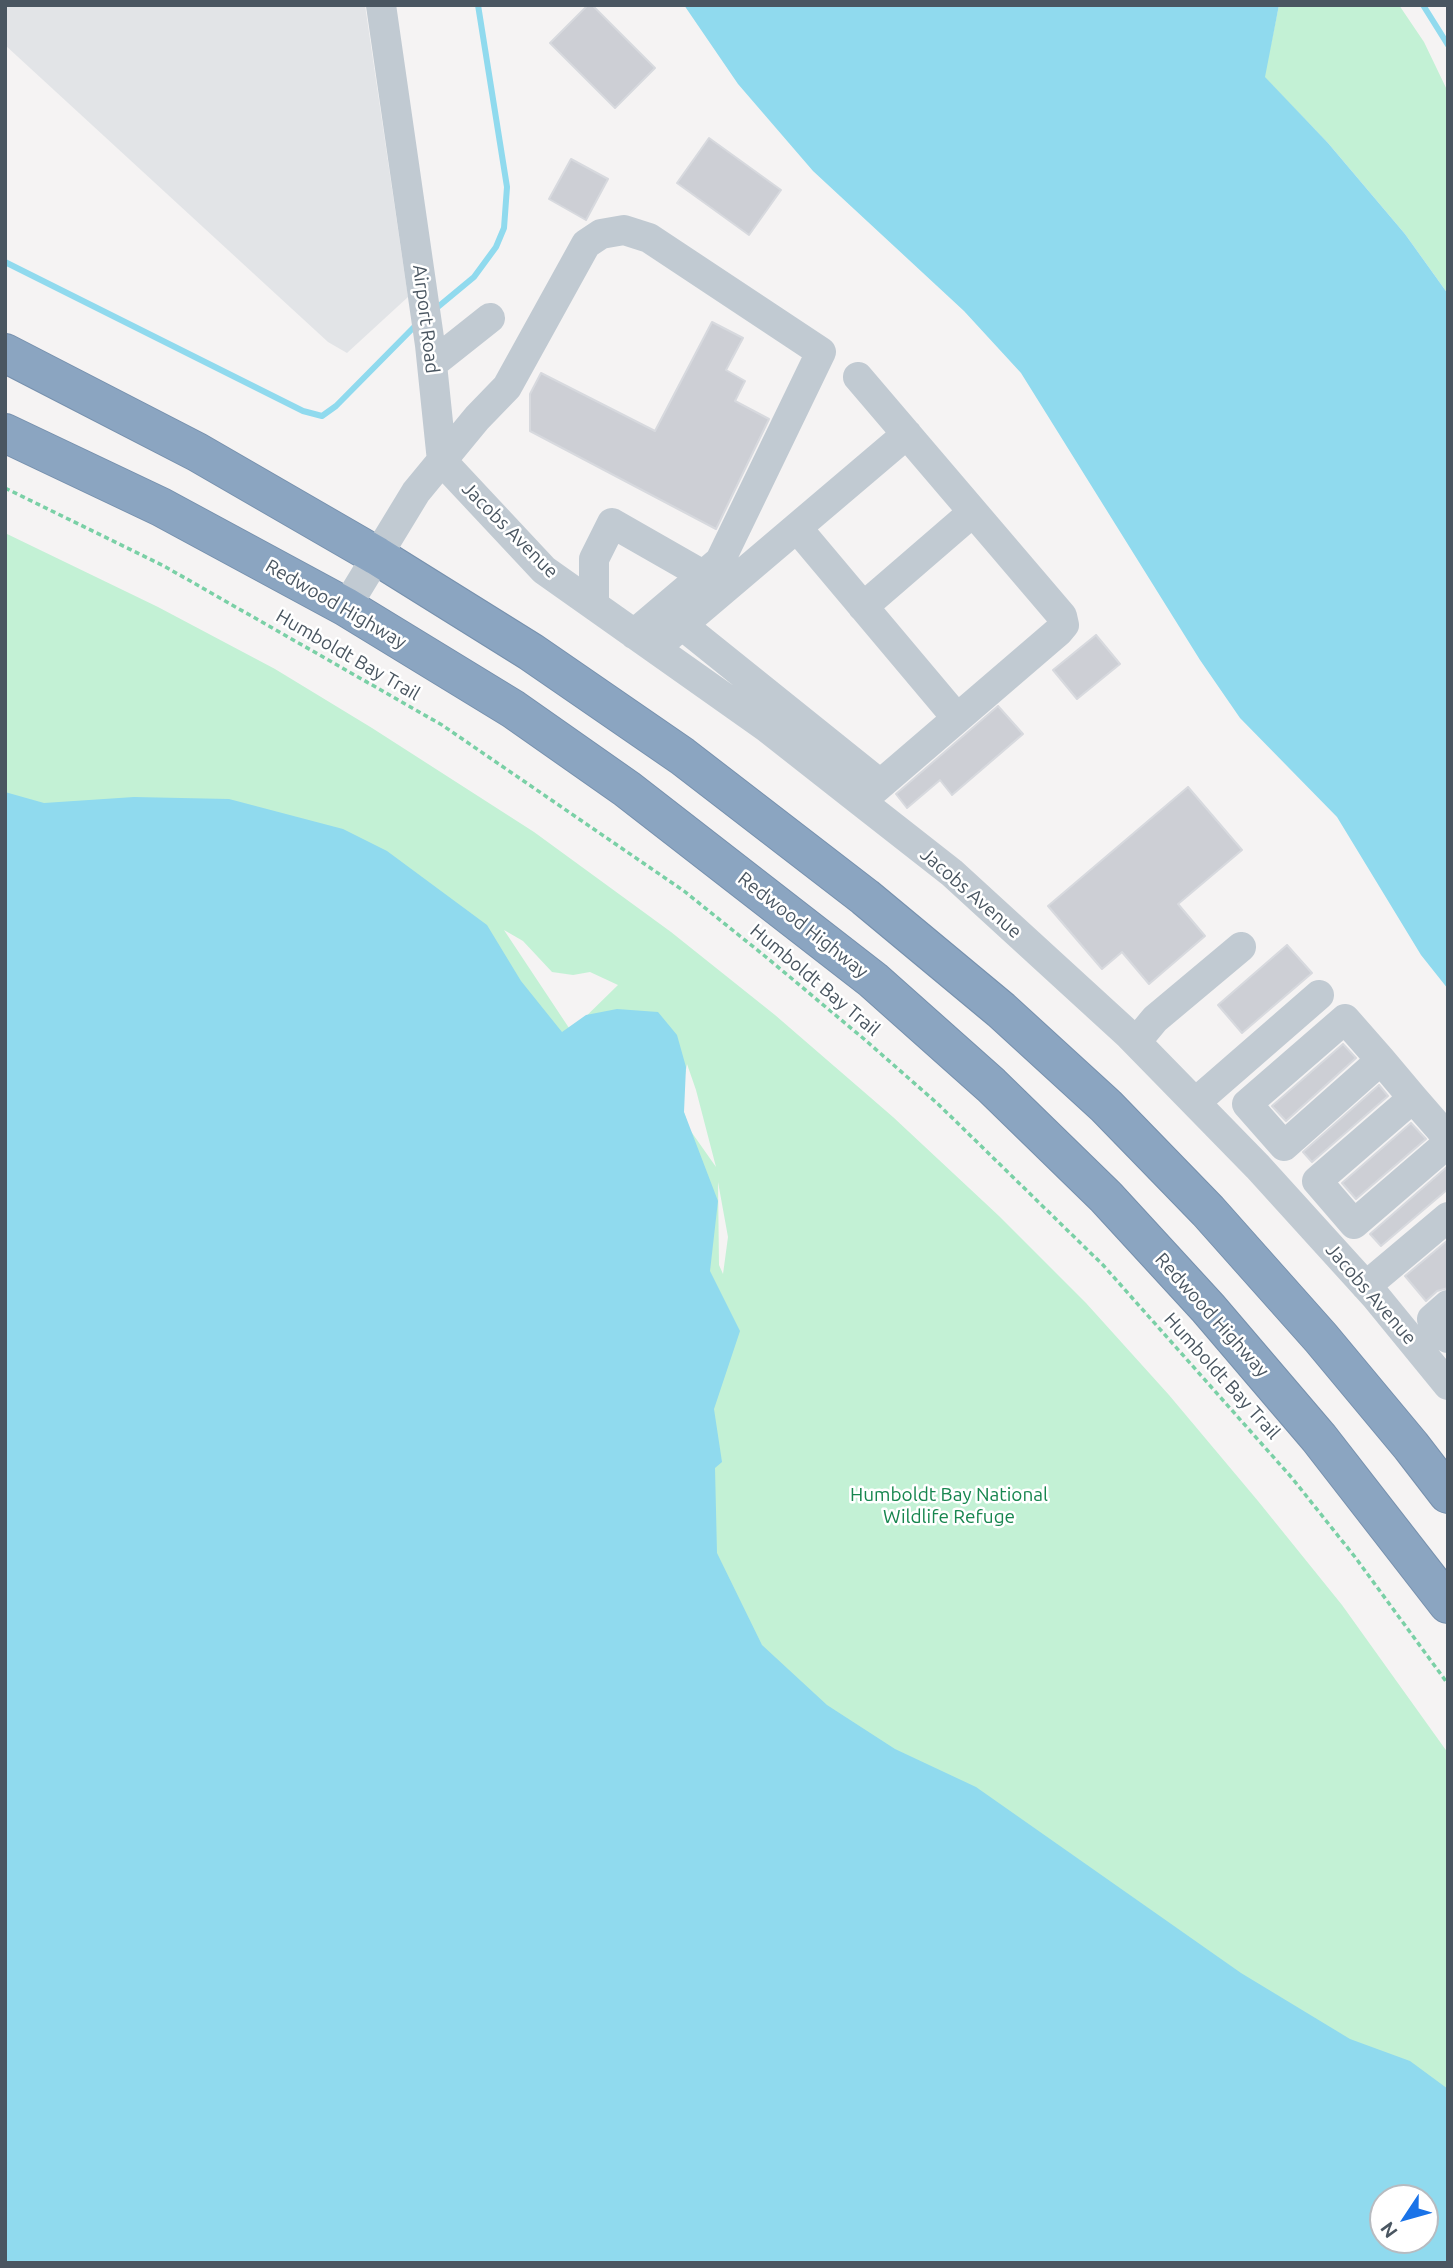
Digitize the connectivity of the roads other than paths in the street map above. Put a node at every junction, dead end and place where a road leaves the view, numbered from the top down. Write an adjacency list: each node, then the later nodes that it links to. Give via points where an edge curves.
1 (381, 5): 4 (street, Airport Road)
2 (490, 318): 4 (street)
3 (5, 354): 11 (highway, via 197,452)
4 (431, 354): 8 (street, Airport Road)
5 (858, 377): 7 (street)
6 (5, 433): 14 (highway, Redwood Highway, via 160,507)
7 (907, 434): 9 (street); 10 (street)
8 (442, 461): 11 (street, via 416,492); 12 (street, via 507,387 586,244 601,234 624,230 649,238 821,352 720,561); 13 (street, Jacobs Avenue, via 544,570)
9 (974, 512): 15 (street); 20 (street, via 1062,616 1064,625)
10 (796, 528): 15 (street); 16 (street)
11 (377, 556): 14 (street); 36 (highway, via 531,652 682,756 865,897 1001,1010 1106,1106 1208,1211 1321,1338)
12 (703, 575): 13 (street, via 612,523 594,559); 17 (street)
13 (594, 605): 17 (street, Jacobs Avenue)
14 (346, 607): 37 (highway, Redwood Highway, via 513,709 627,789 873,980 991,1086 1106,1197 1208,1308 1361,1490)
15 (863, 607): 20 (street)
16 (682, 625): 17 (street); 18 (street)
17 (645, 641): 19 (street, Jacobs Avenue)
18 (741, 673): 19 (street); 21 (street)
19 (725, 698): 21 (street, Jacobs Avenue)
20 (957, 717): 22 (street)
21 (797, 735): 22 (street, Jacobs Avenue)
22 (870, 793): 25 (street, Jacobs Avenue)
23 (1241, 947): 25 (street, via 1155,1019)
24 (1319, 995): 28 (street)
25 (1136, 1042): 28 (street, Jacobs Avenue)
26 (1381, 1060): 27 (street)
27 (1413, 1098): 29 (street); 30 (street, via 1317,1181 1354,1224)
28 (1196, 1101): 32 (street, Jacobs Avenue)
29 (1448, 1138)
30 (1448, 1143)
31 (1448, 1217): 32 (street)
32 (1366, 1286): 35 (street, Jacobs Avenue)
33 (1448, 1305): 34 (street, via 1432,1319)
34 (1448, 1338)
35 (1448, 1385)
36 (1448, 1494)
37 (1448, 1604)

